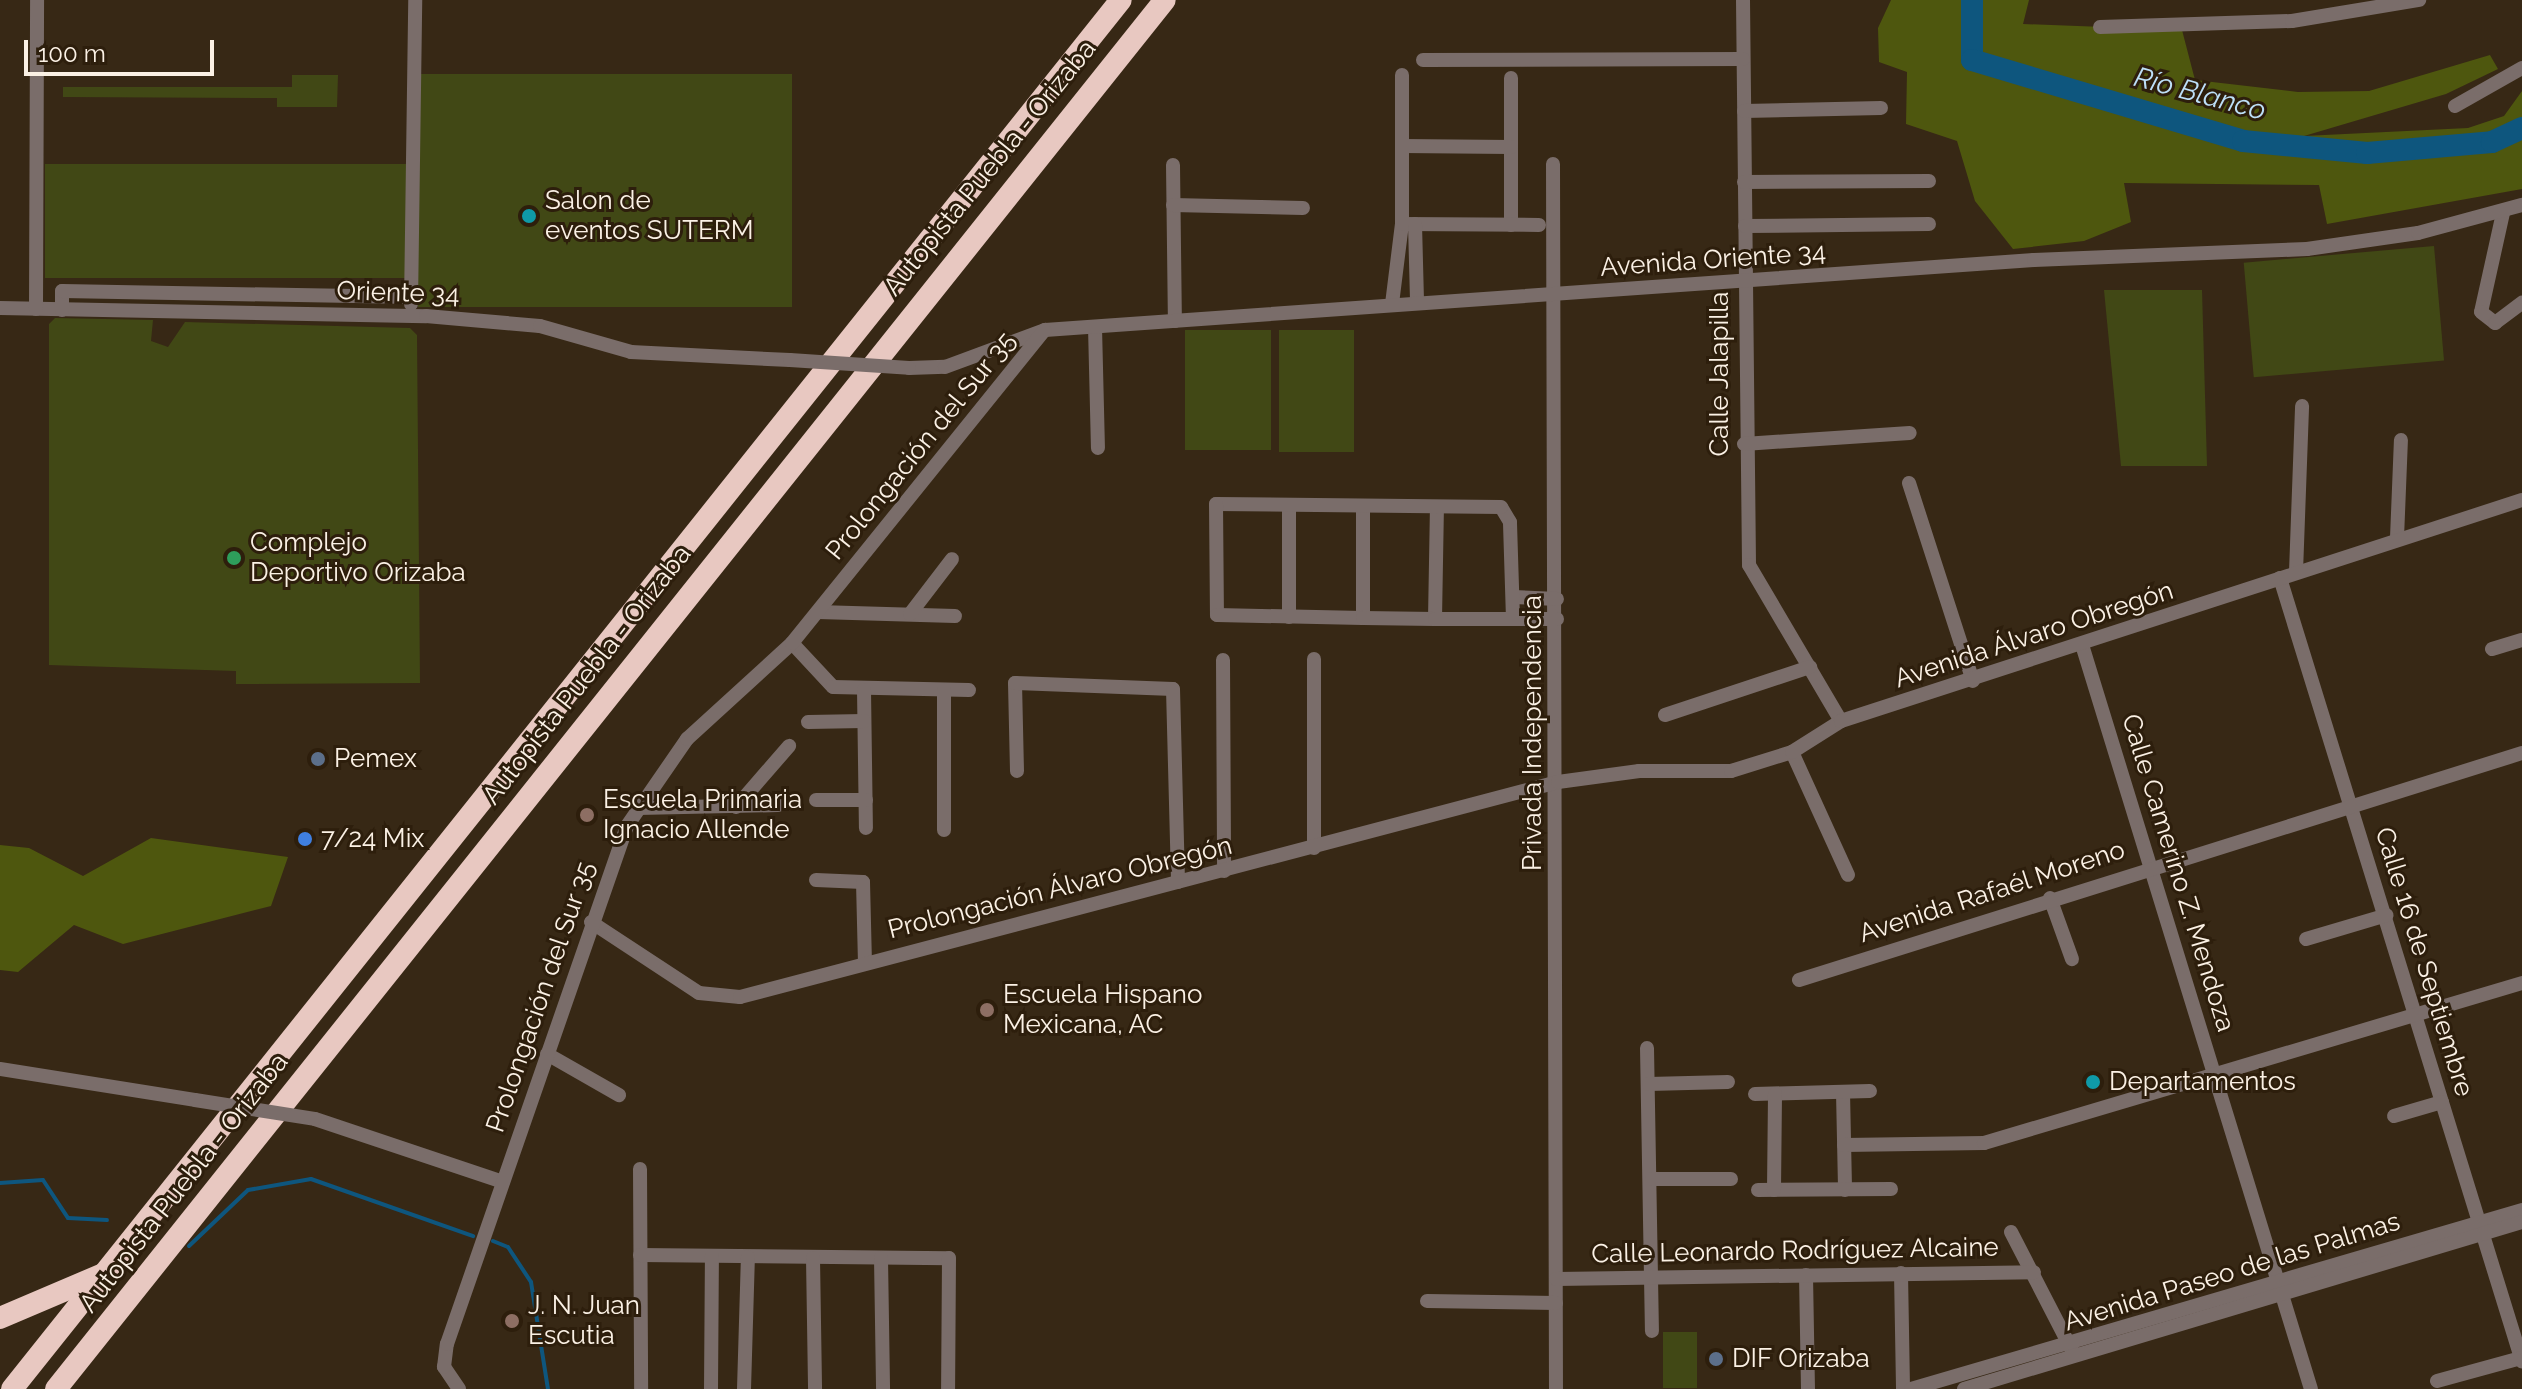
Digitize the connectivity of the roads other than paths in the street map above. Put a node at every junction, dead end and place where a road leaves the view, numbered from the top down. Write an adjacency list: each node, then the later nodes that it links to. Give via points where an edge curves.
1 (37, 0): 41 (street)
2 (415, 0): 36 (street)
3 (1121, 0): 150 (highway, Autopista Puebla - Orizaba)
4 (1165, 0): 167 (highway, Autopista Puebla - Orizaba)
5 (1743, 0): 8 (street, Calle Jalapilla)
6 (2419, 0): 7 (street, via 2292,21)
7 (2100, 27)
8 (1743, 59): 9 (street); 15 (street, Calle Jalapilla)
9 (1423, 60)
10 (2522, 68): 13 (street)
11 (1402, 75): 16 (street)
12 (1511, 78): 17 (street)
13 (2455, 106)
14 (1881, 108): 15 (street)
15 (1744, 111): 21 (street, Calle Jalapilla)
16 (1402, 146): 17 (street); 26 (street)
17 (1511, 147): 28 (street)
18 (1553, 164): 32 (street, Privada Independencia)
19 (1173, 165): 22 (street)
20 (1929, 181): 21 (street)
21 (1744, 182): 30 (street, Calle Jalapilla)
22 (1173, 205): 24 (street); 47 (street)
23 (2522, 205): 25 (street, Avenida Oriente 34)
24 (1303, 208)
25 (2503, 213): 31 (street, Avenida Oriente 34, via 2307,249 2034,260); 38 (street, via 2481,312 2495,323)
26 (1409, 224): 28 (street); 37 (street); 39 (street)
27 (1929, 224): 30 (street)
28 (1511, 225): 29 (street)
29 (1539, 225)
30 (1745, 226): 31 (street, Calle Jalapilla)
31 (1744, 284): 32 (street, Avenida Oriente 34); 54 (street, Calle Jalapilla)
32 (1555, 293): 37 (street, Avenida Oriente 34); 66 (street, Privada Independencia)
33 (210, 294): 34 (street); 42 (street, via 62,291); 43 (street)
34 (245, 294): 35 (street); 44 (street)
35 (334, 296): 36 (street); 45 (street)
36 (411, 297): 46 (street)
37 (1417, 303): 39 (street, Avenida Oriente 34)
38 (2522, 303)
39 (1392, 304): 47 (street, Avenida Oriente 34)
40 (0, 308): 41 (street, Oriente 34)
41 (36, 309): 42 (street, Oriente 34)
42 (62, 310): 43 (street, Oriente 34)
43 (209, 313): 44 (street, Oriente 34)
44 (245, 314): 45 (street, Oriente 34)
45 (334, 315): 46 (street, Oriente 34)
46 (411, 315): 50 (street, Oriente 34, bridge, via 540,326 631,352)
47 (1175, 321): 48 (street, Avenida Oriente 34)
48 (1095, 327): 49 (street, Avenida Oriente 34); 55 (street)
49 (1045, 330): 50 (street, Avenida Oriente 34, via 945,367); 67 (street, Prolongación del Sur 35)
50 (909, 368)
51 (2302, 406): 63 (street)
52 (1910, 433): 54 (street)
53 (2401, 440): 61 (street)
54 (1744, 444): 81 (street, Calle Jalapilla, via 1751,577)
55 (1098, 448)
56 (1909, 483): 82 (street)
57 (2522, 500): 61 (street, Avenida Álvaro Obregón)
58 (1289, 506): 59 (street); 70 (street); 70 (street, via 1216,504 1217,615)
59 (1363, 507): 60 (street); 71 (street)
60 (1437, 508): 65 (street, via 1507,513); 72 (street)
61 (2397, 538): 63 (street, Avenida Álvaro Obregón)
62 (952, 559): 68 (street)
63 (2296, 572): 64 (street, Avenida Álvaro Obregón)
64 (2280, 578): 77 (street, Avenida Álvaro Obregón); 98 (street, Calle 16 de Septiembre)
65 (1513, 597): 66 (street); 73 (street)
66 (1557, 599): 74 (street, Privada Independencia)
67 (818, 612): 68 (street); 76 (street, Prolongación del Sur 35)
68 (910, 614): 69 (street)
69 (955, 616)
70 (1289, 617): 71 (street)
71 (1363, 618): 72 (street)
72 (1435, 619): 73 (street)
73 (1513, 619): 74 (street)
74 (1557, 619): 94 (street, Privada Independencia)
75 (2522, 640): 78 (street)
76 (792, 643): 83 (street, via 833,687); 100 (street, Prolongación del Sur 35, via 687,739)
77 (2083, 648): 82 (street, Avenida Álvaro Obregón); 104 (street, Calle Camerino Z. Mendoza)
78 (2492, 649)
79 (1314, 659): 103 (street)
80 (1223, 660): 105 (street)
81 (1810, 667): 86 (street); 88 (street, Calle Jalapilla)
82 (1973, 681): 88 (street, Avenida Álvaro Obregón)
83 (864, 690): 84 (street); 87 (street)
84 (944, 690): 85 (street); 102 (street)
85 (969, 690)
86 (1665, 715)
87 (864, 721): 89 (street); 96 (street)
88 (1841, 721): 91 (street, Avenida Álvaro Obregón)
89 (808, 722)
90 (789, 746): 99 (street)
91 (1792, 752): 94 (street, Avenida Álvaro Obregón, via 1714,774 1639,771); 106 (street)
92 (2522, 753): 98 (street, Avenida Rafaél Moreno)
93 (1017, 771): 108 (street, via 1015,683 1173,689)
94 (1558, 782): 103 (street, Prolongación Álvaro Obregón); 154 (street, Privada Independencia)
95 (816, 800): 96 (street)
96 (866, 800): 101 (street)
97 (778, 805): 99 (street)
98 (2351, 805): 104 (street, Avenida Rafaél Moreno); 110 (street, Calle 16 de Septiembre)
99 (736, 807): 100 (street)
100 (638, 808): 111 (street, Prolongación del Sur 35)
101 (866, 828)
102 (944, 830)
103 (1314, 848): 105 (street, Prolongación Álvaro Obregón)
104 (2152, 866): 109 (street, Avenida Rafaél Moreno); 121 (street, Calle Camerino Z. Mendoza)
105 (1224, 871): 108 (street, Prolongación Álvaro Obregón)
106 (1848, 875)
107 (816, 880): 114 (street, via 863,882)
108 (1178, 882): 114 (street, Prolongación Álvaro Obregón)
109 (2050, 898): 113 (street); 115 (street, Avenida Rafaél Moreno)
110 (2387, 915): 112 (street); 117 (street, Calle 16 de Septiembre)
111 (591, 922): 114 (street, Prolongación Álvaro Obregón, via 699,993 719,998); 119 (street, Prolongación del Sur 35)
112 (2306, 939)
113 (2072, 959)
114 (865, 962)
115 (1799, 980)
116 (2522, 983): 117 (street)
117 (2417, 1015): 121 (street); 129 (street, Calle 16 de Septiembre)
118 (1647, 1048): 123 (street)
119 (547, 1054): 128 (street); 135 (street, Prolongación del Sur 35)
120 (0, 1069): 135 (street, bridge, via 315,1119)
121 (2217, 1077): 131 (street, via 1970,1145); 155 (street, Calle Camerino Z. Mendoza)
122 (1728, 1082): 123 (street)
123 (1649, 1084): 133 (street)
124 (1870, 1091): 125 (street)
125 (1843, 1092): 127 (street); 131 (street)
126 (1755, 1094): 127 (street)
127 (1775, 1094): 138 (street)
128 (619, 1095)
129 (2442, 1102): 130 (street); 142 (street, Calle 16 de Septiembre)
130 (2394, 1116)
131 (1844, 1145): 139 (street)
132 (640, 1169): 144 (street)
133 (1652, 1179): 134 (street); 153 (street)
134 (1731, 1179)
135 (503, 1182): 168 (street, Prolongación del Sur 35, via 447,1344 444,1367)
136 (1891, 1189): 139 (street)
137 (1758, 1190): 138 (street)
138 (1774, 1190): 139 (street)
139 (1845, 1190)
140 (2522, 1210): 142 (street, Avenida Paseo de las Palmas)
141 (2522, 1222): 142 (street, Avenida Paseo de las Palmas)
142 (2482, 1228): 155 (street, Avenida Paseo de las Palmas); 161 (street, Calle 16 de Septiembre)
143 (2011, 1232): 149 (street)
144 (640, 1255): 145 (street); 169 (street)
145 (712, 1256): 146 (street); 170 (street)
146 (748, 1257): 147 (street); 171 (street)
147 (813, 1258): 148 (street); 172 (street)
148 (881, 1258): 173 (street); 174 (street, via 949,1258)
149 (2034, 1272): 151 (street, Calle Leonardo Rodríguez Alcaine); 160 (street)
150 (105, 1273): 158 (highway); 166 (highway, Autopista Puebla - Orizaba)
151 (1901, 1273): 152 (street, Calle Leonardo Rodríguez Alcaine); 177 (street)
152 (1806, 1275): 153 (street, Calle Leonardo Rodríguez Alcaine); 176 (street)
153 (1652, 1276): 154 (street, Calle Leonardo Rodríguez Alcaine); 159 (street)
154 (1556, 1279): 157 (street, Privada Independencia)
155 (2280, 1289): 160 (street, Avenida Paseo de las Palmas); 179 (street, Calle Camerino Z. Mendoza)
156 (1427, 1301): 157 (street)
157 (1556, 1303): 175 (street, Privada Independencia)
158 (0, 1318)
159 (1652, 1331)
160 (2073, 1351): 163 (street, Avenida Paseo de las Palmas); 164 (street, Avenida Paseo de las Palmas)
161 (2522, 1359): 162 (street)
162 (2437, 1381)
163 (1958, 1385): 164 (street, Avenida Paseo de las Palmas); 165 (street, Avenida Paseo de las Palmas)
164 (1980, 1385)
165 (1940, 1386): 178 (street, Avenida Paseo de las Palmas)
166 (12, 1389)
167 (56, 1389)
168 (459, 1389)
169 (641, 1389)
170 (711, 1389)
171 (744, 1389)
172 (815, 1389)
173 (883, 1389)
174 (948, 1389)
175 (1556, 1389)
176 (1808, 1389)
177 (1903, 1389)
178 (1911, 1389)
179 (2311, 1389)

